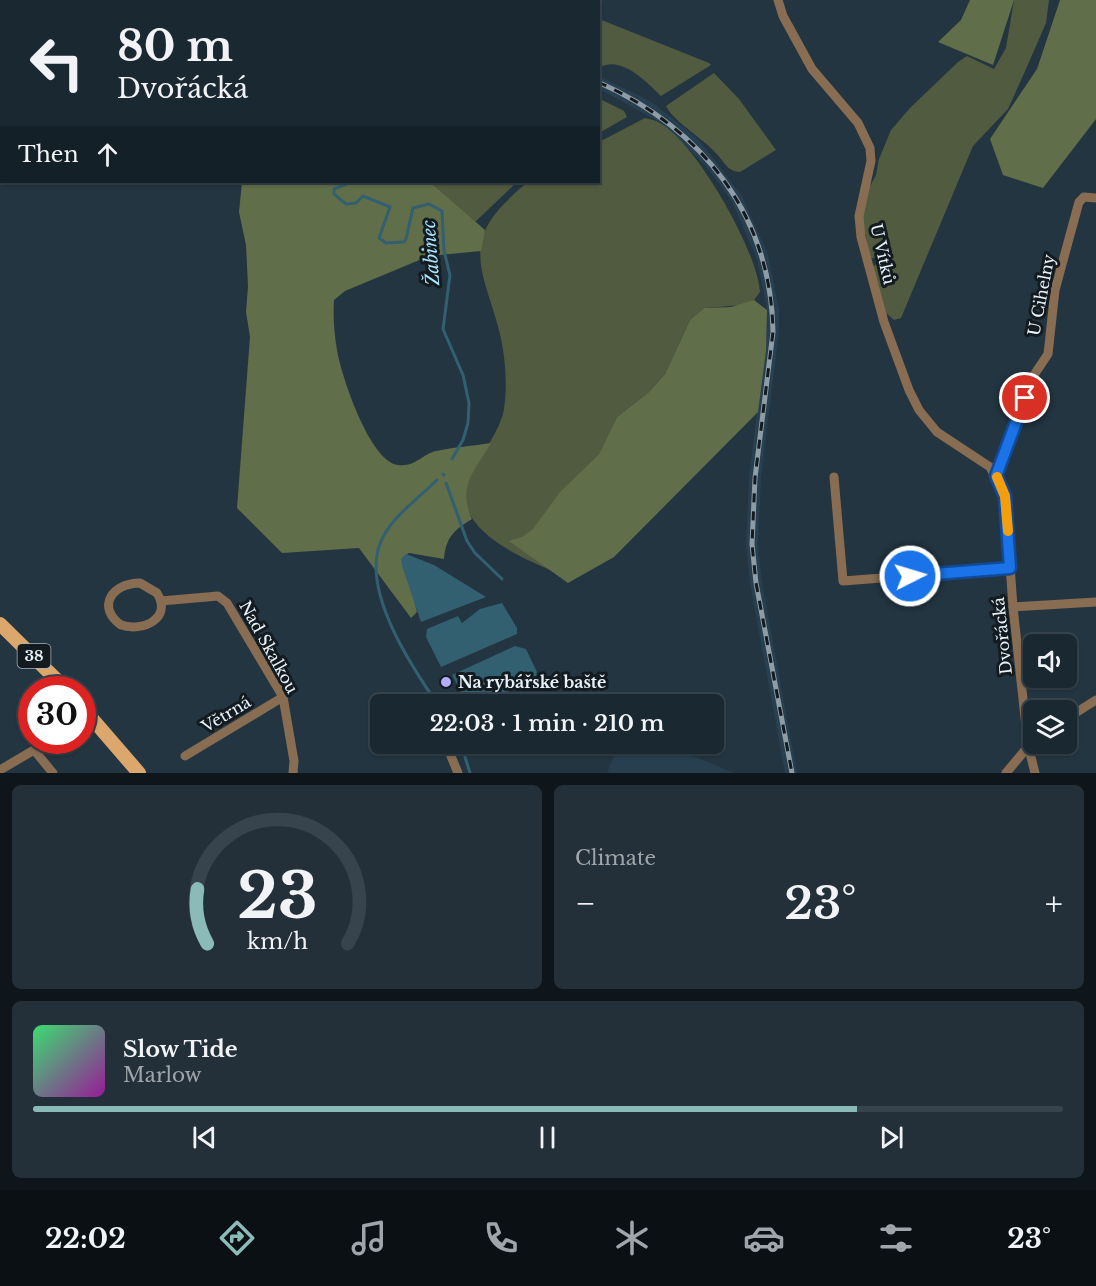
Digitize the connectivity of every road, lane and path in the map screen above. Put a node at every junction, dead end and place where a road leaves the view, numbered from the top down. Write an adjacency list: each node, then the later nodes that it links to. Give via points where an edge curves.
1 (778, 0): 3 (street, U Vítků, via 812,69 858,123 870,148 860,216 861,237 887,333 909,390 937,432 990,467)
2 (1096, 198): 3 (street, U Cihelny, via 1084,197 1079,202 1054,290 1048,354 1032,378)
3 (996, 476): 5 (street, U Vítků)
4 (834, 477): 6 (street, via 843,581)
5 (1005, 496): 6 (street, Dvořácká)
6 (1010, 568): 9 (street, Dvořácká)
7 (161, 601): 7 (street, via 157,619 136,628 115,621 109,608 117,588 130,583 147,585); 12 (street, Nad Skalkou, via 218,596 224,600)
8 (1096, 602): 9 (street)
9 (1013, 607): 14 (street, Dvořácká)
10 (0, 624): 11 (main road, 38)
11 (53, 676)
12 (283, 697): 20 (street, Větrná); 24 (street, Nad Skalkou)
13 (1096, 699): 15 (street)
14 (1025, 700)
15 (1077, 712)
16 (96, 723): 23 (main road)
17 (1023, 753): 26 (street)
18 (451, 754): 25 (street)
19 (1032, 754): 27 (street, Dvořácká)
20 (185, 756)
21 (0, 770): 22 (street, via 34,750)
22 (53, 773)
23 (139, 773)
24 (294, 773)
25 (458, 773)
26 (1006, 773)
27 (1035, 773)

